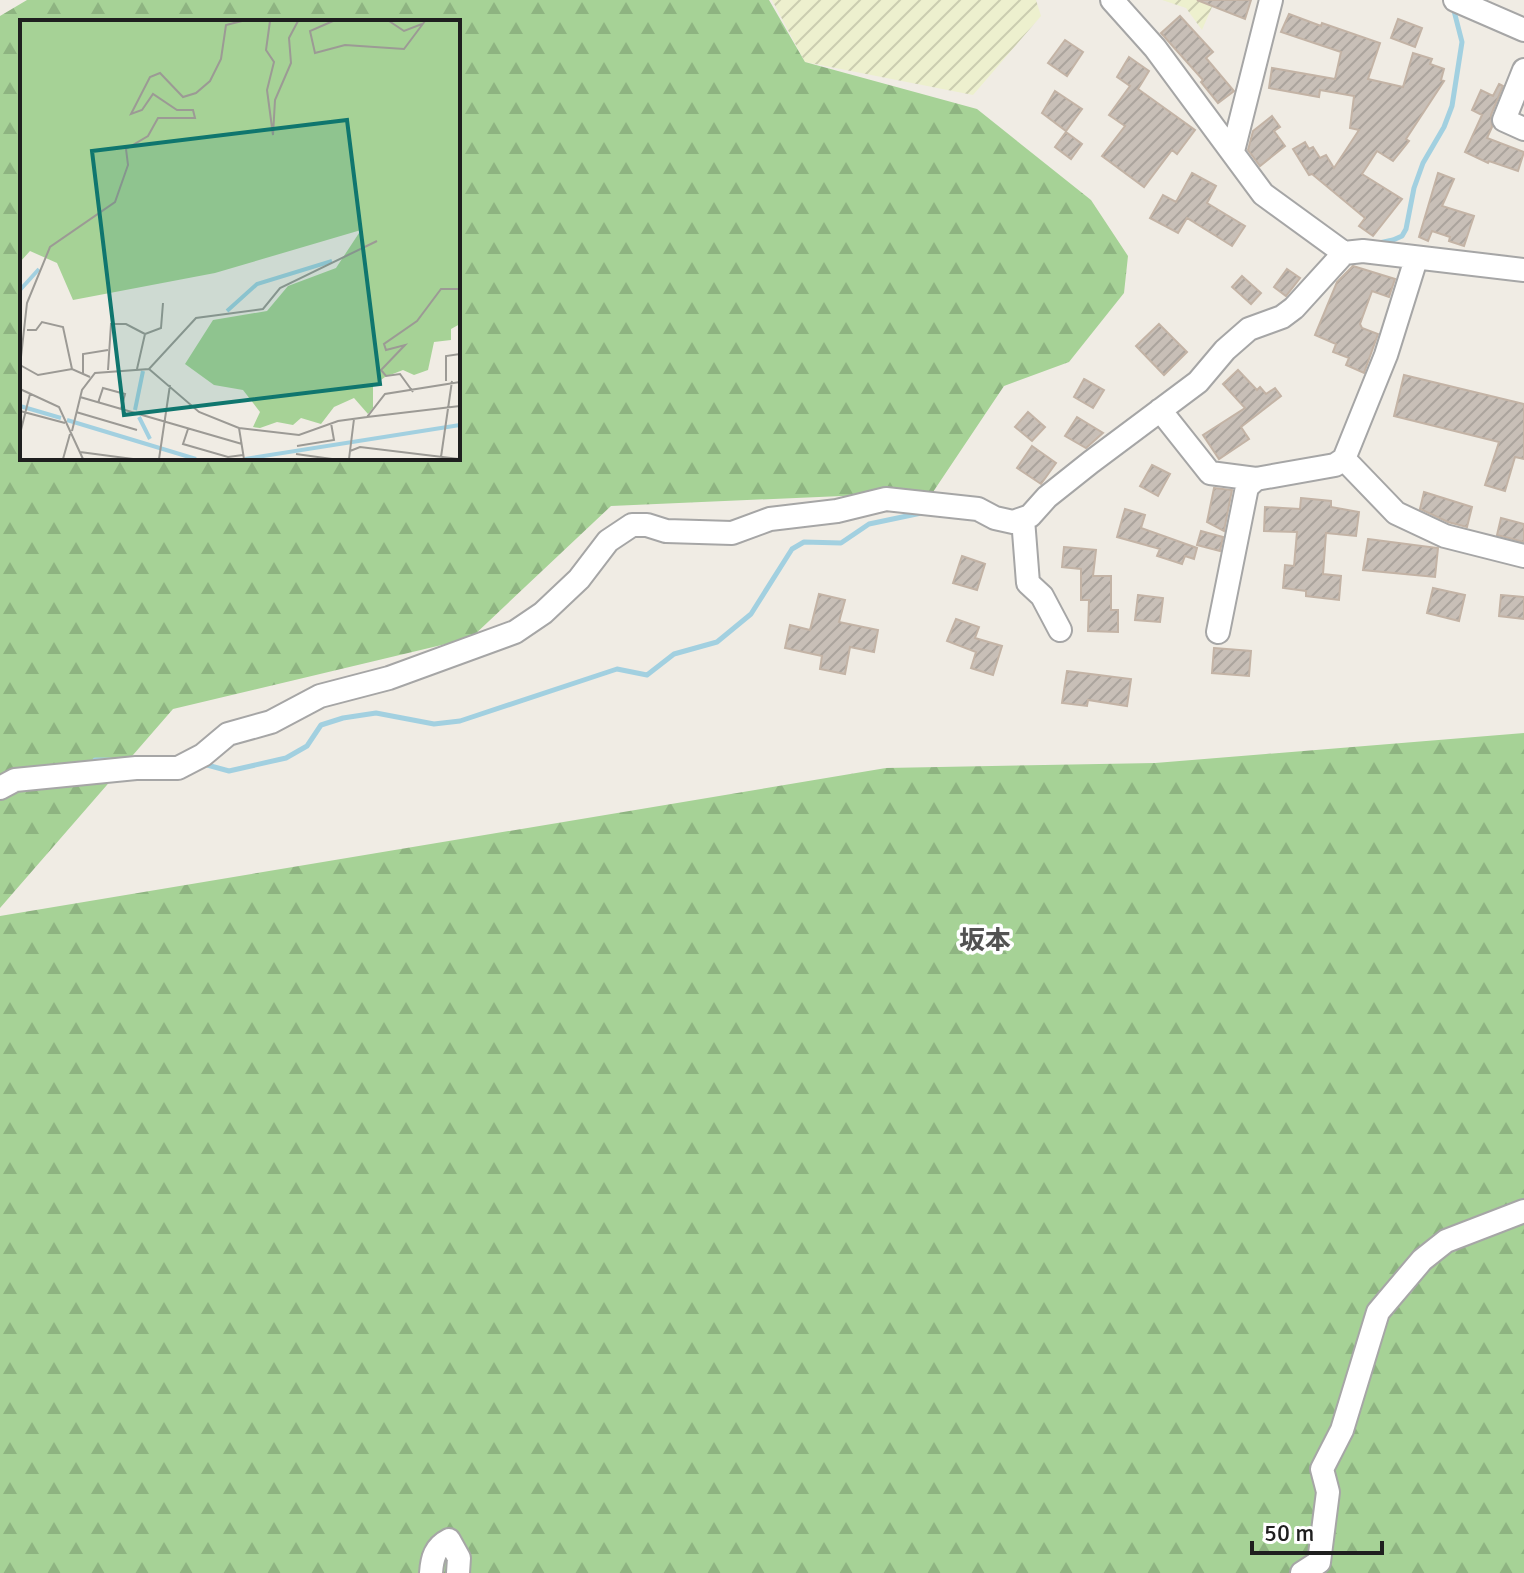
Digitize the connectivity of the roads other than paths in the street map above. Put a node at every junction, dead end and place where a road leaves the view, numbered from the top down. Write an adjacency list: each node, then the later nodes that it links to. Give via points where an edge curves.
1 (1112, 0): 7 (street)
2 (1271, 0): 7 (street)
3 (1455, 0): 4 (street)
4 (1524, 30)
5 (1524, 70): 6 (street, via 1504,120)
6 (1524, 129)
7 (1233, 151): 8 (street, via 1263,194)
8 (1344, 253): 9 (street); 11 (street, via 1294,308 1249,329 1198,382)
9 (1416, 259): 10 (street); 12 (street, via 1386,355)
10 (1524, 270)
11 (1160, 410): 13 (street, via 1210,473); 14 (street)
12 (1344, 459): 13 (street); 15 (street, via 1396,513 1445,536)
13 (1256, 479): 17 (street, via 1247,487)
14 (1023, 519): 16 (street, via 1028,583 1042,596); 18 (street, via 1013,522 978,509 886,499 770,519 732,533 632,525 608,541 543,613 515,632 389,678 320,696 271,722 228,734 178,768 15,780)
15 (1524, 556)
16 (1060, 630)
17 (1218, 632)
18 (0, 788)
19 (1524, 1211): 22 (street, via 1446,1241 1422,1260 1378,1312 1342,1430 1322,1469 1328,1492 1319,1562)
20 (431, 1573): 21 (street, via 432,1559 449,1540 459,1558)
21 (458, 1573)
22 (1302, 1573)

